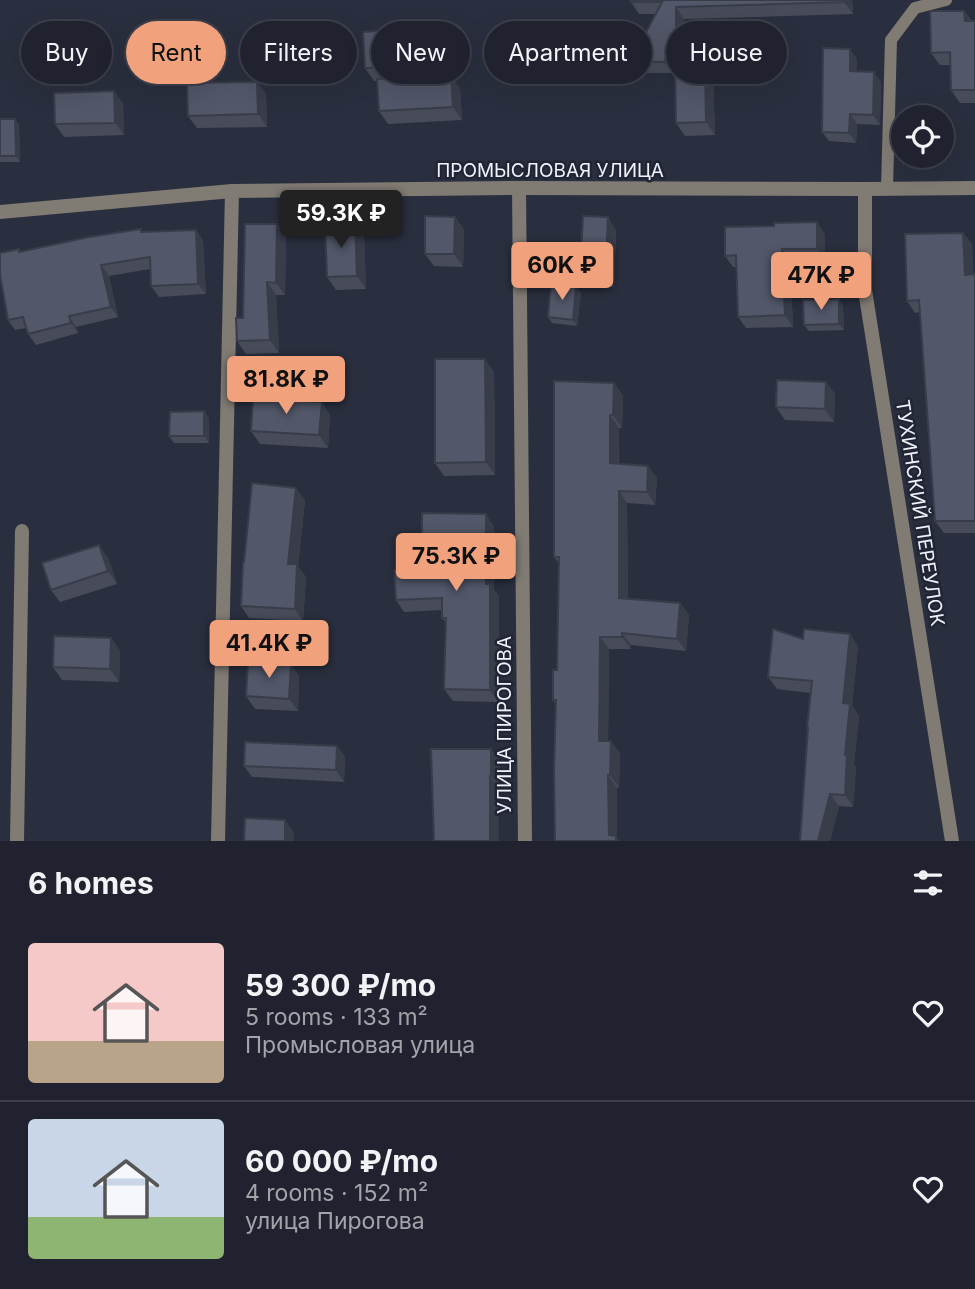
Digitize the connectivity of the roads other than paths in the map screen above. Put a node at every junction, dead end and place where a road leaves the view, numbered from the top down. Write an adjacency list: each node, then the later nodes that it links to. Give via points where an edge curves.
1 (946, 0): 5 (lane, via 915,8 891,40)
2 (519, 188): 4 (street, ПРОМЫСЛОВАЯ УЛИЦА); 6 (street, ПРОМЫСЛОВАЯ УЛИЦА); 11 (street, УЛИЦА ПИРОГОВА)
3 (975, 188): 5 (street, ПРОМЫСЛОВАЯ УЛИЦА)
4 (865, 189): 5 (street, ПРОМЫСЛОВАЯ УЛИЦА); 12 (street, ТУХИНСКИЙ ПЕРЕУЛОК, via 866,290)
5 (887, 189)
6 (232, 191): 7 (street, ПРОМЫСЛОВАЯ УЛИЦА); 10 (street)
7 (0, 212)
8 (22, 531): 9 (street)
9 (17, 841)
10 (218, 841)
11 (525, 841)
12 (952, 841)

